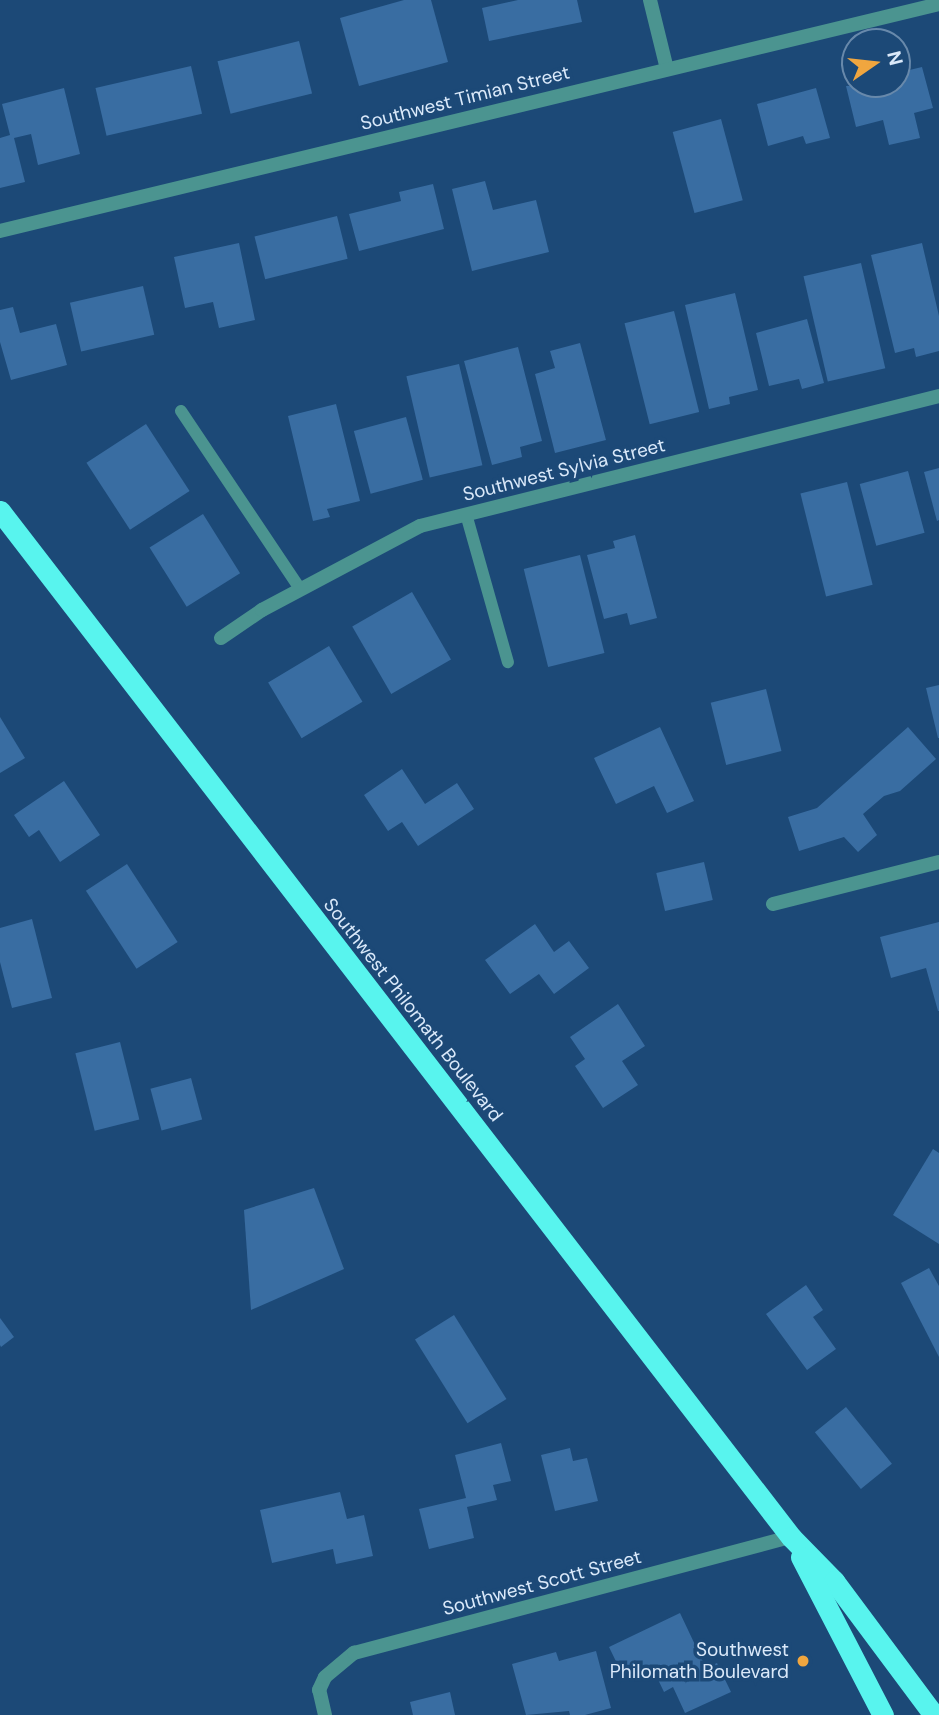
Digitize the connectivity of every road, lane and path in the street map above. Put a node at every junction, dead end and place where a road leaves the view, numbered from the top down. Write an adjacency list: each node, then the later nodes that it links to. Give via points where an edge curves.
1 (650, 0): 3 (street)
2 (939, 4): 3 (street, Southwest Timian Street)
3 (667, 69): 4 (street, Southwest Timian Street)
4 (0, 231)
5 (939, 396): 8 (street, Southwest Sylvia Street)
6 (181, 411): 9 (lane)
7 (0, 511): 14 (highway, Southwest Philomath Boulevard)
8 (466, 514): 9 (street, Southwest Sylvia Street, via 420,526); 11 (lane)
9 (300, 589): 10 (street, Southwest Sylvia Street)
10 (221, 638)
11 (508, 662)
12 (939, 862): 13 (street)
13 (773, 904)
14 (790, 1536): 15 (street, Southwest Scott Street, via 354,1653 325,1676 319,1690); 16 (highway, Southwest Philomath Boulevard); 17 (highway, Southwest Philomath Boulevard, via 834,1581)
15 (325, 1715)
16 (883, 1715)
17 (934, 1715)

